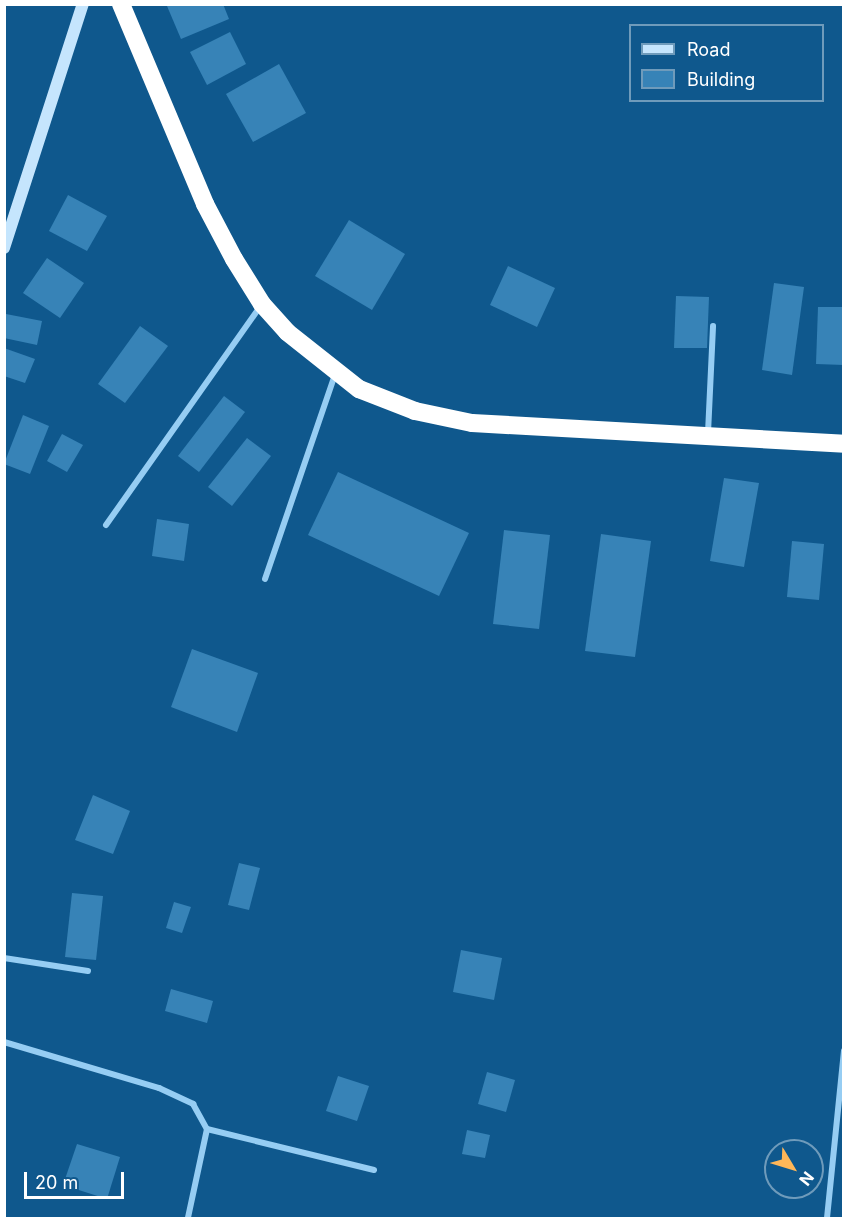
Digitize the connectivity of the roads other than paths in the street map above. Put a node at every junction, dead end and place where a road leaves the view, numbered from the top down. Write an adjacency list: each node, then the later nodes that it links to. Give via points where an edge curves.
1 (83, 4): 3 (street)
2 (121, 4): 4 (highway, via 205,204)
3 (4, 248)
4 (262, 304): 6 (highway); 9 (street)
5 (713, 326): 7 (street)
6 (335, 375): 7 (highway, via 415,411 472,423); 10 (street)
7 (708, 434): 8 (highway)
8 (843, 444)
9 (106, 525)
10 (265, 579)
11 (4, 958): 12 (street)
12 (88, 971)
13 (4, 1042): 15 (street, via 180,1097 201,1113)
14 (843, 1051): 18 (street)
15 (207, 1129): 16 (street); 17 (street)
16 (374, 1170)
17 (188, 1218)
18 (827, 1218)

